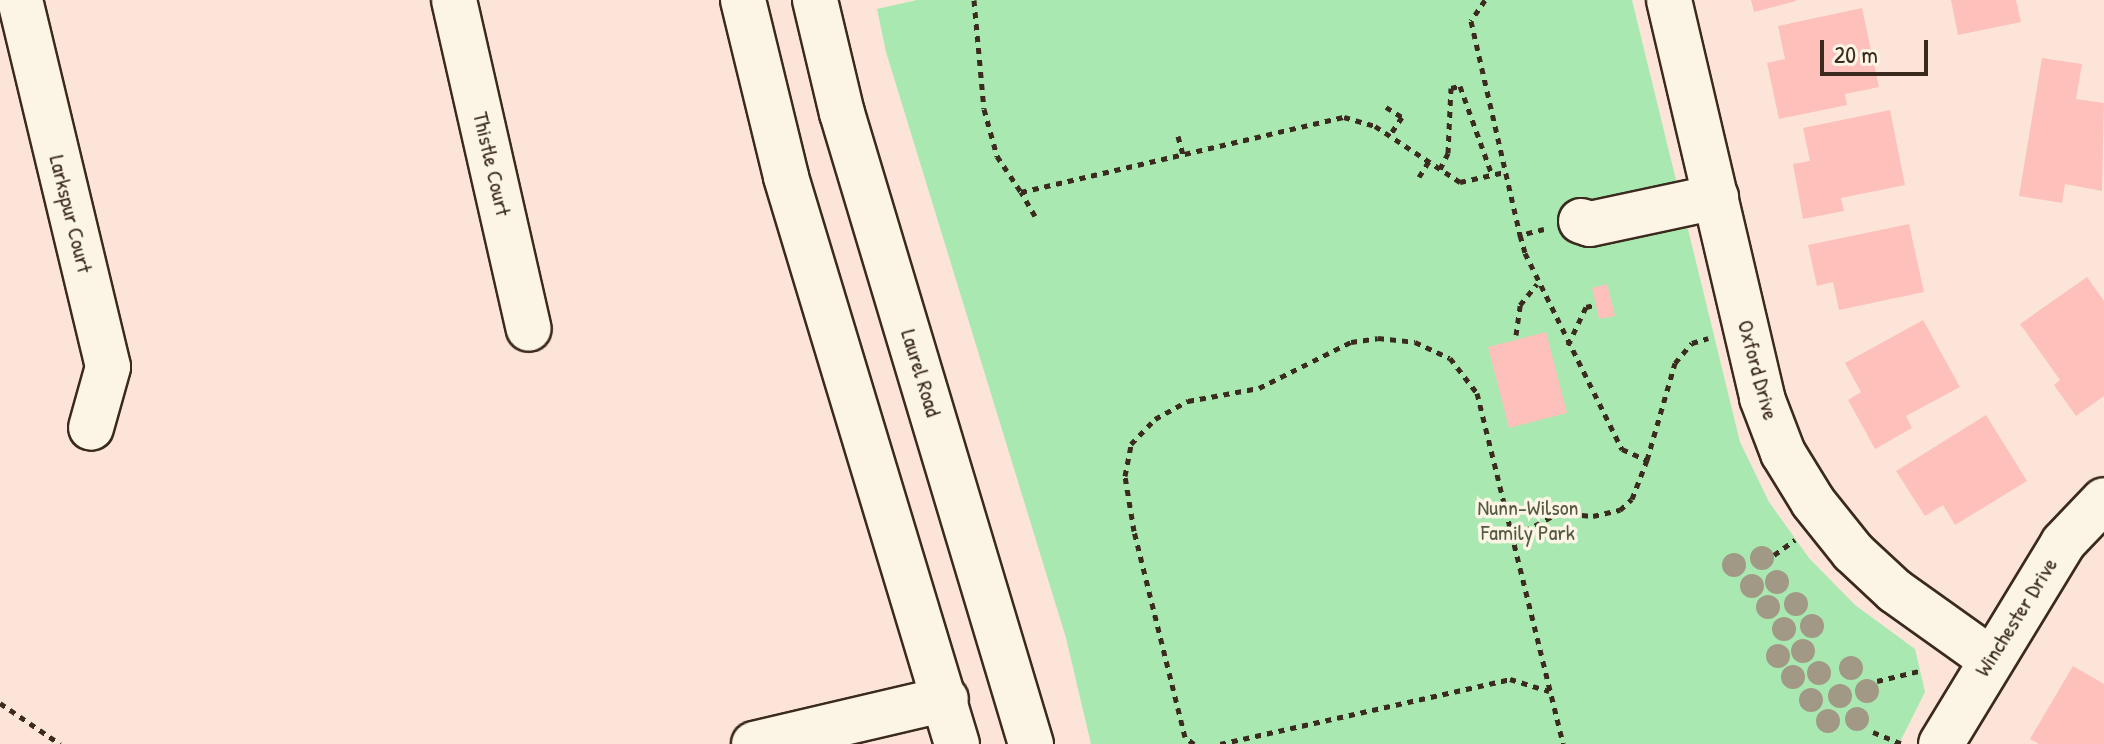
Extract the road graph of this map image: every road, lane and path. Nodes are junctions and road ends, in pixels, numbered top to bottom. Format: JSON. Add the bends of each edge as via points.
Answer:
{"nodes":[{"id":1,"x":20,"y":0,"type":"edge"},
{"id":2,"x":454,"y":0,"type":"edge"},
{"id":3,"x":743,"y":0,"type":"edge"},
{"id":4,"x":815,"y":0,"type":"edge"},
{"id":5,"x":974,"y":0,"type":"edge"},
{"id":6,"x":1485,"y":0,"type":"edge"},
{"id":7,"x":1669,"y":0,"type":"edge"},
{"id":8,"x":1386,"y":107,"type":"dead end"},
{"id":9,"x":1390,"y":135,"type":"junction"},
{"id":10,"x":1178,"y":136,"type":"dead end"},
{"id":11,"x":1183,"y":155,"type":"junction"},
{"id":12,"x":1429,"y":161,"type":"junction"},
{"id":13,"x":1440,"y":169,"type":"junction"},
{"id":14,"x":1505,"y":172,"type":"junction"},
{"id":15,"x":1492,"y":175,"type":"junction"},
{"id":16,"x":1419,"y":177,"type":"dead end"},
{"id":17,"x":1021,"y":192,"type":"junction"},
{"id":18,"x":1716,"y":197,"type":"junction"},
{"id":19,"x":1035,"y":216,"type":"dead end"},
{"id":20,"x":1581,"y":221,"type":"dead end"},
{"id":21,"x":1531,"y":232,"type":"dead end"},
{"id":22,"x":1520,"y":235,"type":"junction"},
{"id":23,"x":1537,"y":284,"type":"junction"},
{"id":24,"x":1594,"y":305,"type":"dead end"},
{"id":25,"x":529,"y":329,"type":"dead end"},
{"id":26,"x":1516,"y":335,"type":"dead end"},
{"id":27,"x":1714,"y":336,"type":"dead end"},
{"id":28,"x":1568,"y":346,"type":"junction"},
{"id":29,"x":91,"y":428,"type":"dead end"},
{"id":30,"x":1647,"y":460,"type":"junction"},
{"id":31,"x":2104,"y":500,"type":"edge"},
{"id":32,"x":1514,"y":537,"type":"junction"},
{"id":33,"x":1799,"y":537,"type":"dead end"},
{"id":34,"x":1774,"y":555,"type":"dead end"},
{"id":35,"x":1989,"y":658,"type":"junction"},
{"id":36,"x":1923,"y":670,"type":"dead end"},
{"id":37,"x":1877,"y":681,"type":"dead end"},
{"id":38,"x":1550,"y":691,"type":"junction"},
{"id":39,"x":946,"y":699,"type":"junction"},
{"id":40,"x":0,"y":703,"type":"edge"},
{"id":41,"x":1873,"y":732,"type":"dead end"},
{"id":42,"x":60,"y":744,"type":"edge"},
{"id":43,"x":754,"y":744,"type":"edge"},
{"id":44,"x":957,"y":744,"type":"edge"},
{"id":45,"x":1031,"y":744,"type":"edge"},
{"id":46,"x":1194,"y":744,"type":"edge"},
{"id":47,"x":1220,"y":744,"type":"edge"},
{"id":48,"x":1563,"y":744,"type":"edge"},
{"id":49,"x":1904,"y":744,"type":"edge"},
{"id":50,"x":1941,"y":744,"type":"edge"}],
"edges":[{"from":1,"to":29,"type":"street","name":"Larkspur Court","via":[[108,367]]},
{"from":2,"to":25,"type":"street","name":"Thistle Court"},
{"from":3,"to":39,"type":"street","via":[[786,177]]},
{"from":4,"to":45,"type":"street","name":"Laurel Road","via":[[842,113]]},
{"from":5,"to":17,"type":"path","via":[[984,109],[997,156]]},
{"from":6,"to":14,"type":"path","via":[[1471,21]]},
{"from":7,"to":18,"type":"street","name":"Oxford Drive"},
{"from":8,"to":9,"type":"path","via":[[1402,117]]},
{"from":9,"to":11,"type":"path","via":[[1344,117]]},
{"from":9,"to":12,"type":"path"},
{"from":10,"to":11,"type":"path"},
{"from":11,"to":17,"type":"path"},
{"from":12,"to":13,"type":"path"},
{"from":12,"to":16,"type":"path"},
{"from":13,"to":15,"type":"path","via":[[1460,182]]},
{"from":13,"to":15,"type":"path","via":[[1448,153],[1451,88],[1460,86]]},
{"from":14,"to":15,"type":"path"},
{"from":14,"to":22,"type":"path"},
{"from":17,"to":19,"type":"path"},
{"from":18,"to":20,"type":"street","via":[[1590,224]]},
{"from":18,"to":35,"type":"street","name":"Oxford Drive","via":[[1762,398],[1783,453],[1853,552],[1895,591]]},
{"from":21,"to":22,"type":"path"},
{"from":22,"to":23,"type":"path"},
{"from":23,"to":26,"type":"path","via":[[1520,305]]},
{"from":23,"to":28,"type":"path"},
{"from":24,"to":28,"type":"path","via":[[1586,307]]},
{"from":27,"to":30,"type":"path","via":[[1692,343],[1675,363]]},
{"from":28,"to":30,"type":"path","via":[[1615,442]]},
{"from":30,"to":32,"type":"path","via":[[1632,499],[1620,510],[1593,516],[1558,513]]},
{"from":31,"to":35,"type":"street","name":"Winchester Drive","via":[[2063,543]]},
{"from":32,"to":38,"type":"path"},
{"from":32,"to":46,"type":"path","via":[[1477,393],[1450,358],[1415,342],[1351,342],[1259,388],[1188,401],[1155,419],[1131,444],[1125,476],[1185,737]]},
{"from":33,"to":34,"type":"path"},
{"from":35,"to":50,"type":"street","name":"Winchester Drive"},
{"from":36,"to":37,"type":"path"},
{"from":38,"to":47,"type":"path","via":[[1510,679]]},
{"from":38,"to":48,"type":"path"},
{"from":39,"to":43,"type":"street"},
{"from":39,"to":44,"type":"street"},
{"from":40,"to":42,"type":"path"},
{"from":41,"to":49,"type":"path"}]}
